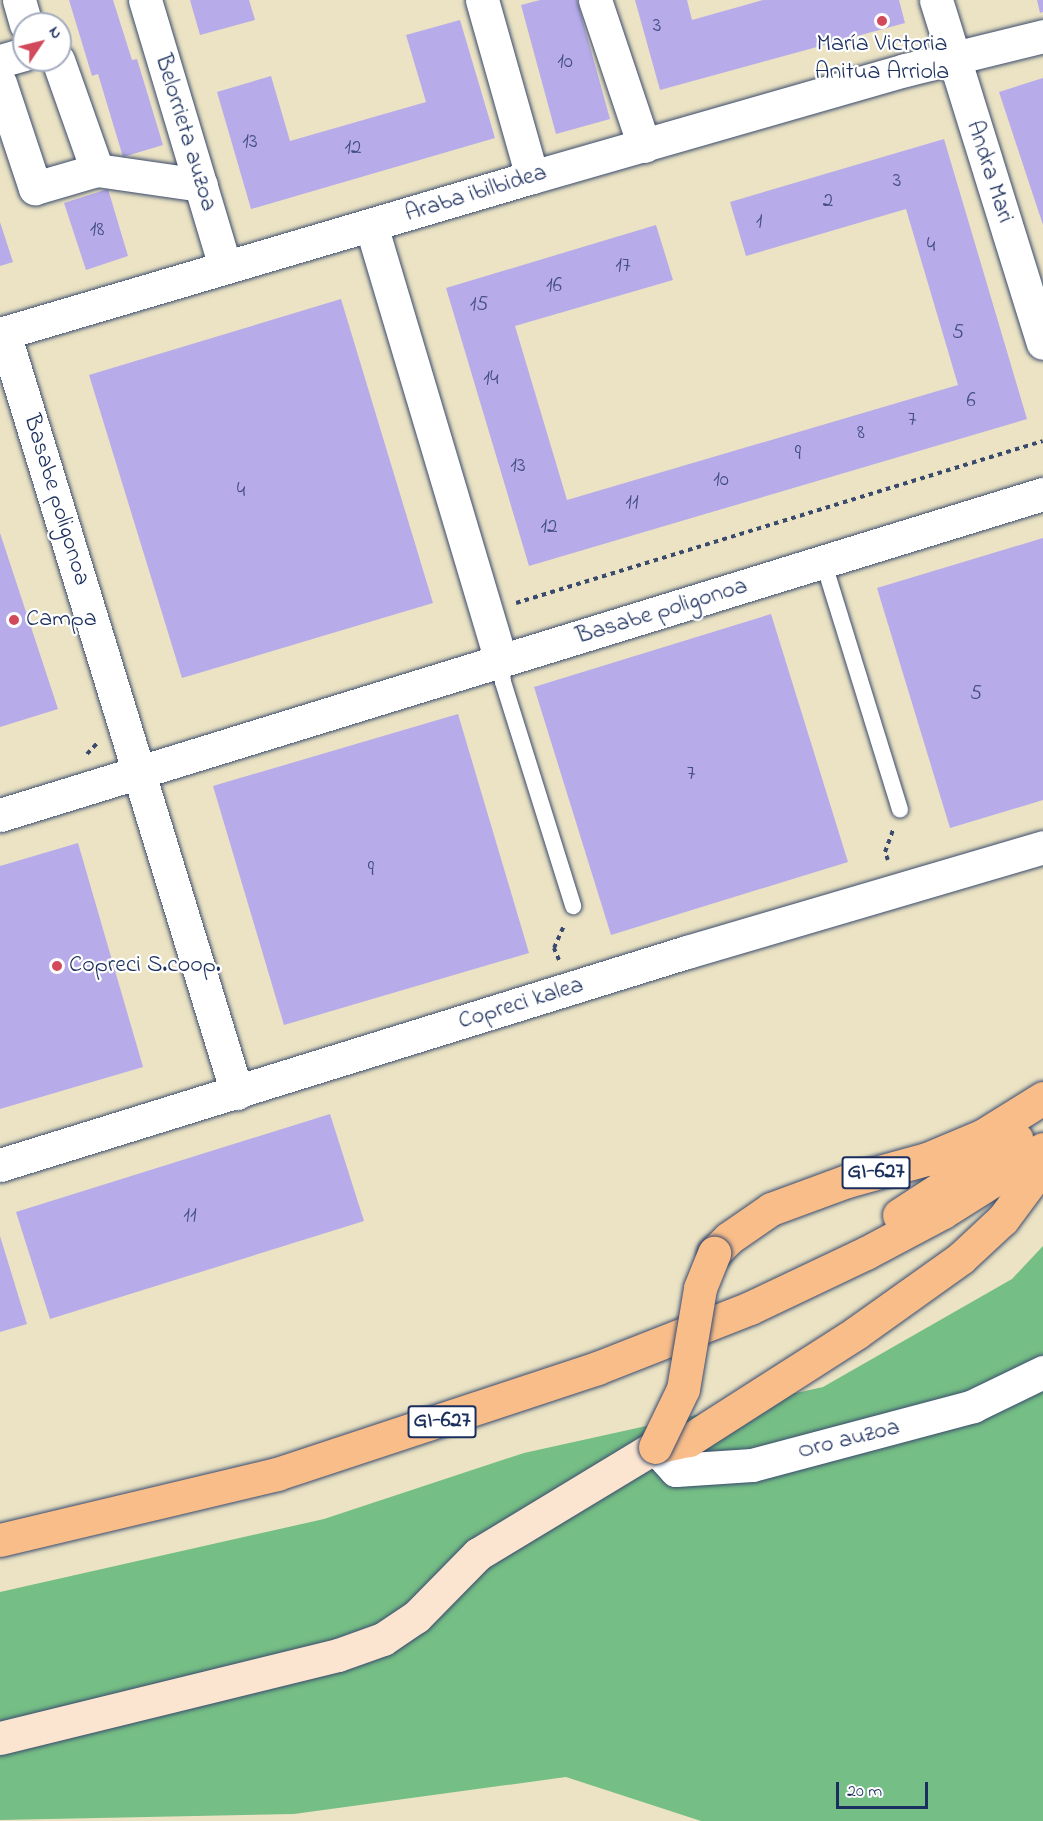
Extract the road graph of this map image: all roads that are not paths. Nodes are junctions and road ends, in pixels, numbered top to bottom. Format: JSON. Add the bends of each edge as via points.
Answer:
{"nodes":[{"id":1,"x":145,"y":0,"type":"edge"},
{"id":2,"x":482,"y":0,"type":"edge"},
{"id":3,"x":595,"y":0,"type":"edge"},
{"id":4,"x":936,"y":0,"type":"edge"},
{"id":5,"x":1043,"y":36,"type":"edge"},
{"id":6,"x":954,"y":59,"type":"junction"},
{"id":7,"x":62,"y":72,"type":"edge"},
{"id":8,"x":0,"y":83,"type":"edge"},
{"id":9,"x":644,"y":146,"type":"junction"},
{"id":10,"x":97,"y":170,"type":"junction"},
{"id":11,"x":532,"y":177,"type":"junction"},
{"id":12,"x":201,"y":185,"type":"junction"},
{"id":13,"x":371,"y":225,"type":"junction"},
{"id":14,"x":225,"y":267,"type":"junction"},
{"id":15,"x":2,"y":334,"type":"edge"},
{"id":16,"x":1043,"y":343,"type":"edge"},
{"id":17,"x":1043,"y":494,"type":"edge"},
{"id":18,"x":824,"y":564,"type":"junction"},
{"id":19,"x":501,"y":660,"type":"junction"},
{"id":20,"x":139,"y":770,"type":"junction"},
{"id":21,"x":900,"y":809,"type":"road end"},
{"id":22,"x":0,"y":815,"type":"edge"},
{"id":23,"x":1043,"y":847,"type":"edge"},
{"id":24,"x":573,"y":906,"type":"road end"},
{"id":25,"x":237,"y":1093,"type":"junction"},
{"id":26,"x":1043,"y":1098,"type":"edge"},
{"id":27,"x":1043,"y":1122,"type":"edge"},
{"id":28,"x":1043,"y":1149,"type":"edge"},
{"id":29,"x":0,"y":1165,"type":"edge"},
{"id":30,"x":1043,"y":1165,"type":"edge"},
{"id":31,"x":866,"y":1253,"type":"junction"},
{"id":32,"x":1043,"y":1372,"type":"edge"},
{"id":33,"x":655,"y":1447,"type":"junction"},
{"id":34,"x":0,"y":1540,"type":"edge"},
{"id":35,"x":0,"y":1738,"type":"edge"}],
"edges":[{"from":1,"to":12,"type":"street","name":"Belorrieta auzoa"},
{"from":2,"to":11,"type":"street"},
{"from":3,"to":9,"type":"street"},
{"from":4,"to":6,"type":"street","name":"Andra Mari"},
{"from":5,"to":6,"type":"street","name":"Araba ibilbidea"},
{"from":6,"to":9,"type":"street","name":"Araba ibilbidea"},
{"from":6,"to":16,"type":"street","name":"Andra Mari"},
{"from":7,"to":10,"type":"street"},
{"from":8,"to":10,"type":"street","via":[[35,188]]},
{"from":9,"to":11,"type":"street","name":"Araba ibilbidea"},
{"from":10,"to":12,"type":"street"},
{"from":11,"to":13,"type":"street","name":"Araba ibilbidea"},
{"from":12,"to":14,"type":"street","name":"Belorrieta auzoa"},
{"from":13,"to":14,"type":"street","name":"Araba ibilbidea"},
{"from":13,"to":19,"type":"street"},
{"from":14,"to":15,"type":"street","name":"Araba ibilbidea"},
{"from":15,"to":20,"type":"street","name":"Basabe poligonoa"},
{"from":17,"to":18,"type":"street","name":"Basabe poligonoa"},
{"from":18,"to":19,"type":"street","name":"Basabe poligonoa"},
{"from":18,"to":21,"type":"lane"},
{"from":19,"to":20,"type":"street","name":"Basabe poligonoa"},
{"from":19,"to":24,"type":"lane","via":[[503,682]]},
{"from":20,"to":22,"type":"street","name":"Basabe poligonoa"},
{"from":20,"to":25,"type":"street","name":"Basabe poligonoa"},
{"from":23,"to":25,"type":"street","name":"Copreci kalea","via":[[687,952]]},
{"from":25,"to":29,"type":"street","name":"Copreci kalea"},
{"from":26,"to":33,"type":"main road","number":"GI-627","bridge":true,"via":[[982,1136],[927,1159],[847,1181],[771,1209],[729,1238],[714,1253],[700,1288],[682,1389]]},
{"from":27,"to":31,"type":"main road","number":"GI-627","via":[[913,1203],[887,1225]]},
{"from":28,"to":31,"type":"main road","number":"GI-627","via":[[943,1212]]},
{"from":30,"to":33,"type":"main road","via":[[1003,1218],[962,1258],[856,1333],[689,1440]]},
{"from":31,"to":34,"type":"main road","number":"GI-627","via":[[717,1321],[597,1368],[408,1433],[277,1473]]},
{"from":32,"to":33,"type":"street","name":"Oro auzoa","via":[[973,1406],[752,1465],[676,1470]]},
{"from":33,"to":35,"type":"street","via":[[478,1554],[416,1617],[383,1639],[338,1655]]}]}
